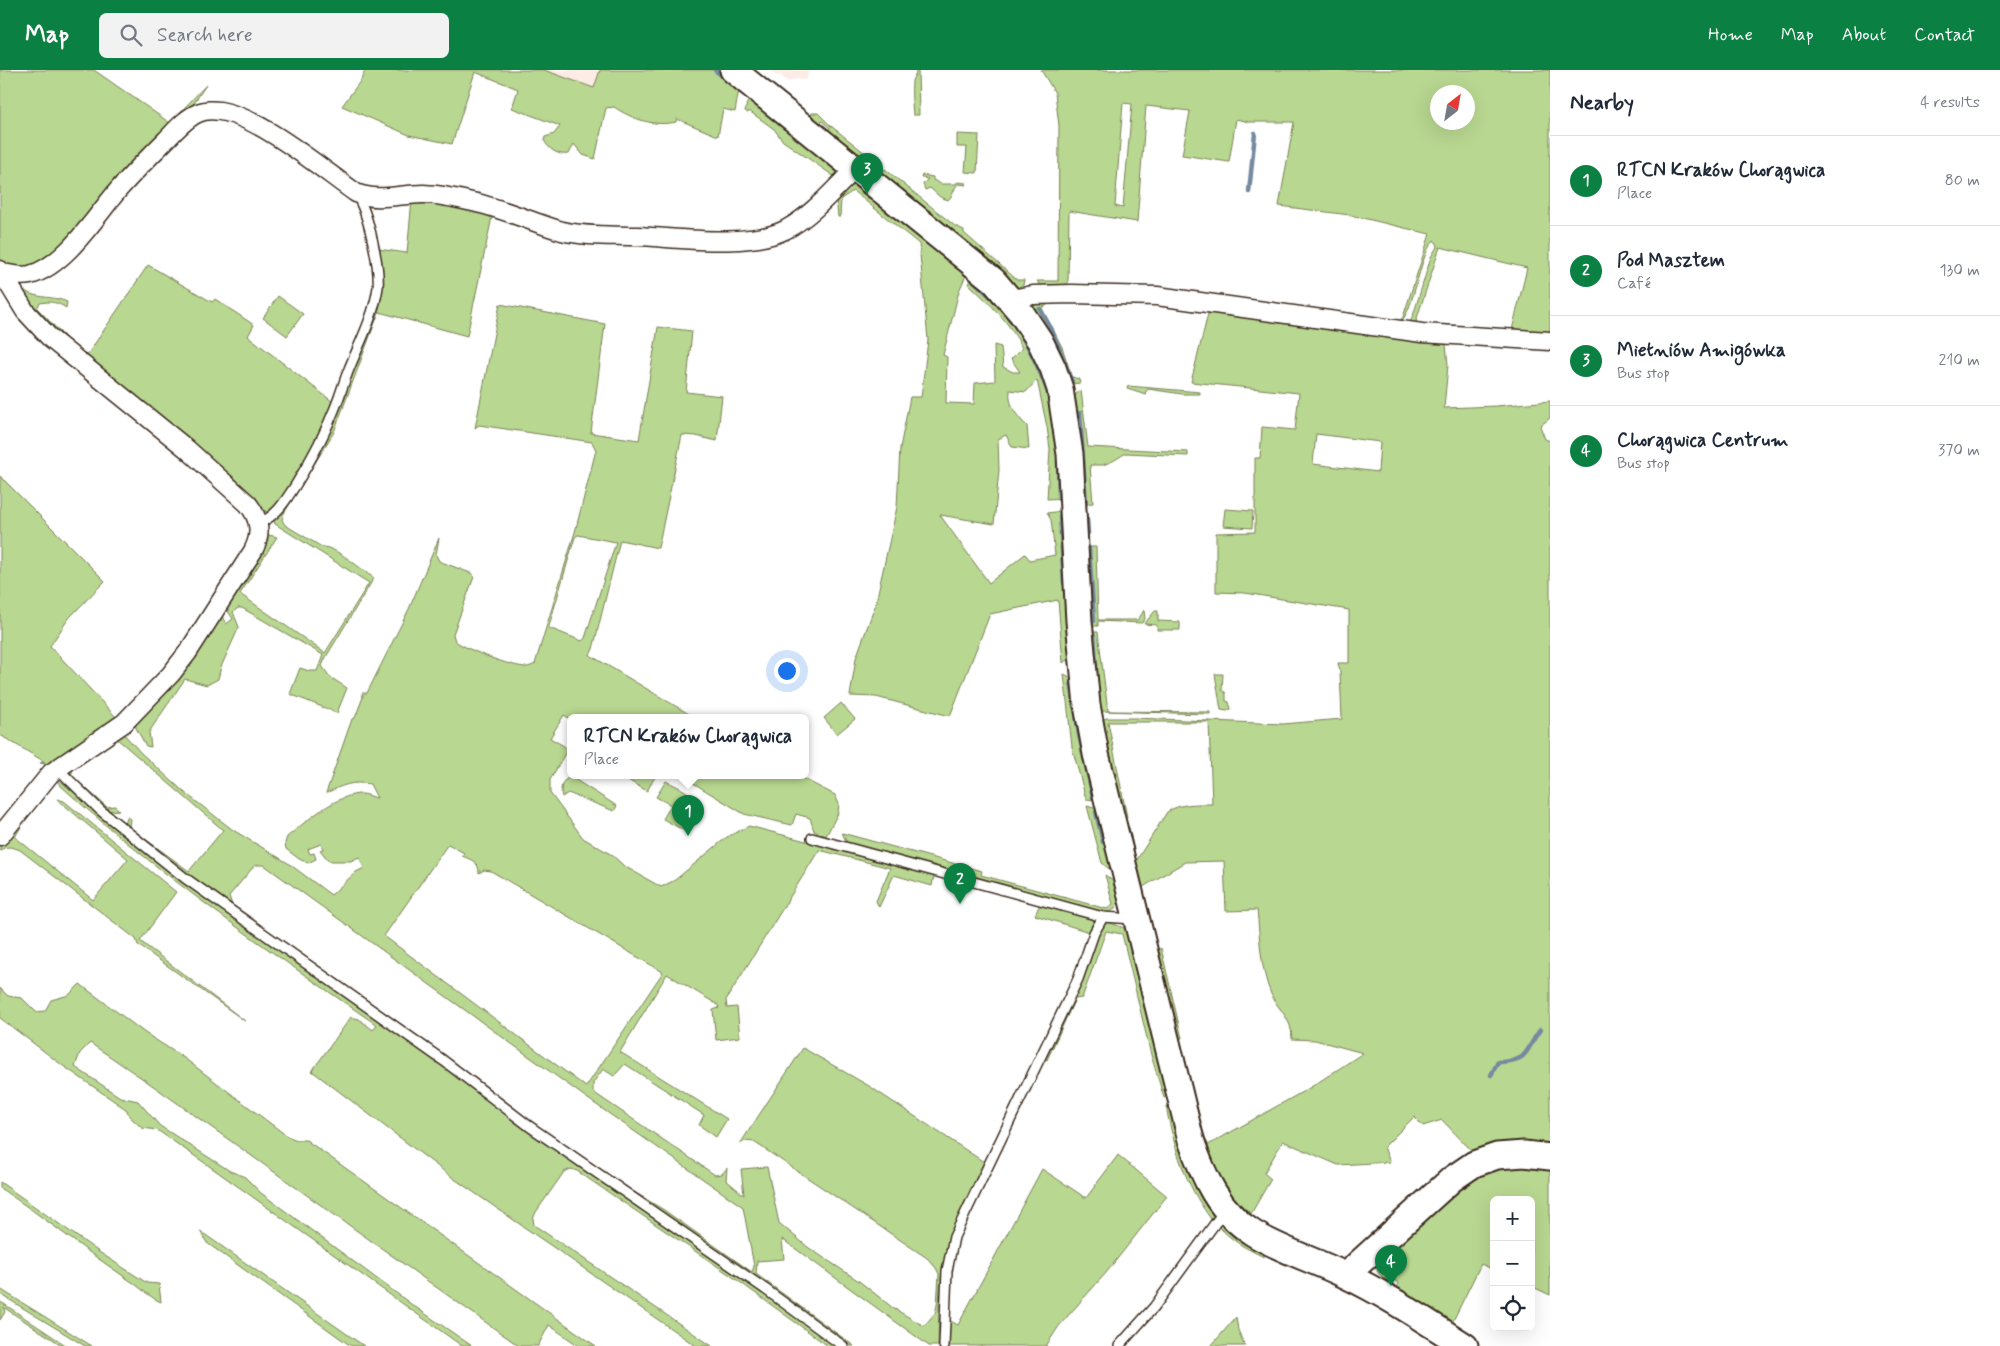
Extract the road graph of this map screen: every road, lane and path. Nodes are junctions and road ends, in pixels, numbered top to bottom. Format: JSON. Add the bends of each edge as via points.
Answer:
{"nodes":[{"id":1,"x":733,"y":70,"type":"edge"},
{"id":2,"x":856,"y":168,"type":"junction"},
{"id":3,"x":356,"y":193,"type":"junction"},
{"id":4,"x":2,"y":271,"type":"edge"},
{"id":5,"x":1011,"y":299,"type":"junction"},
{"id":6,"x":1550,"y":341,"type":"edge"},
{"id":7,"x":259,"y":523,"type":"junction"},
{"id":8,"x":57,"y":768,"type":"junction"},
{"id":9,"x":0,"y":836,"type":"edge"},
{"id":10,"x":812,"y":838,"type":"dead end"},
{"id":11,"x":1103,"y":917,"type":"junction"},
{"id":12,"x":1137,"y":919,"type":"junction"},
{"id":13,"x":1550,"y":1157,"type":"edge"},
{"id":14,"x":1225,"y":1209,"type":"junction"},
{"id":15,"x":1348,"y":1276,"type":"junction"},
{"id":16,"x":843,"y":1346,"type":"edge"},
{"id":17,"x":944,"y":1346,"type":"edge"},
{"id":18,"x":1119,"y":1346,"type":"edge"},
{"id":19,"x":1465,"y":1346,"type":"edge"}],
"edges":[{"from":1,"to":2,"type":"street"},
{"from":2,"to":3,"type":"street","via":[[796,224],[775,234],[749,239],[577,234],[471,201],[425,194],[376,198]]},
{"from":2,"to":5,"type":"street","via":[[978,267]]},
{"from":3,"to":4,"type":"street","via":[[295,149],[247,120],[219,110],[198,112],[182,124],[120,188],[53,263],[29,275],[17,276]]},
{"from":3,"to":7,"type":"lane","via":[[363,205],[377,260],[378,285],[372,312],[333,415],[314,453],[282,506]]},
{"from":4,"to":7,"type":"street","via":[[25,311],[51,339],[237,493]]},
{"from":5,"to":6,"type":"street","via":[[1072,294],[1164,297],[1422,333]]},
{"from":5,"to":12,"type":"street","via":[[1046,352],[1063,405],[1070,454],[1085,691],[1096,754]]},
{"from":7,"to":8,"type":"street","via":[[253,551],[171,674],[124,723]]},
{"from":8,"to":9,"type":"street","via":[[45,778]]},
{"from":8,"to":16,"type":"lane","via":[[100,810],[185,878],[444,1061],[529,1126]]},
{"from":10,"to":11,"type":"lane"},
{"from":11,"to":12,"type":"lane"},
{"from":11,"to":17,"type":"lane","via":[[1094,932],[1078,979],[954,1238],[947,1271]]},
{"from":12,"to":14,"type":"street","via":[[1191,1140],[1211,1189]]},
{"from":13,"to":15,"type":"street","via":[[1524,1154],[1497,1156],[1474,1164],[1452,1179]]},
{"from":14,"to":15,"type":"street","via":[[1253,1234]]},
{"from":14,"to":18,"type":"lane","via":[[1154,1306]]},
{"from":15,"to":19,"type":"street"}]}
